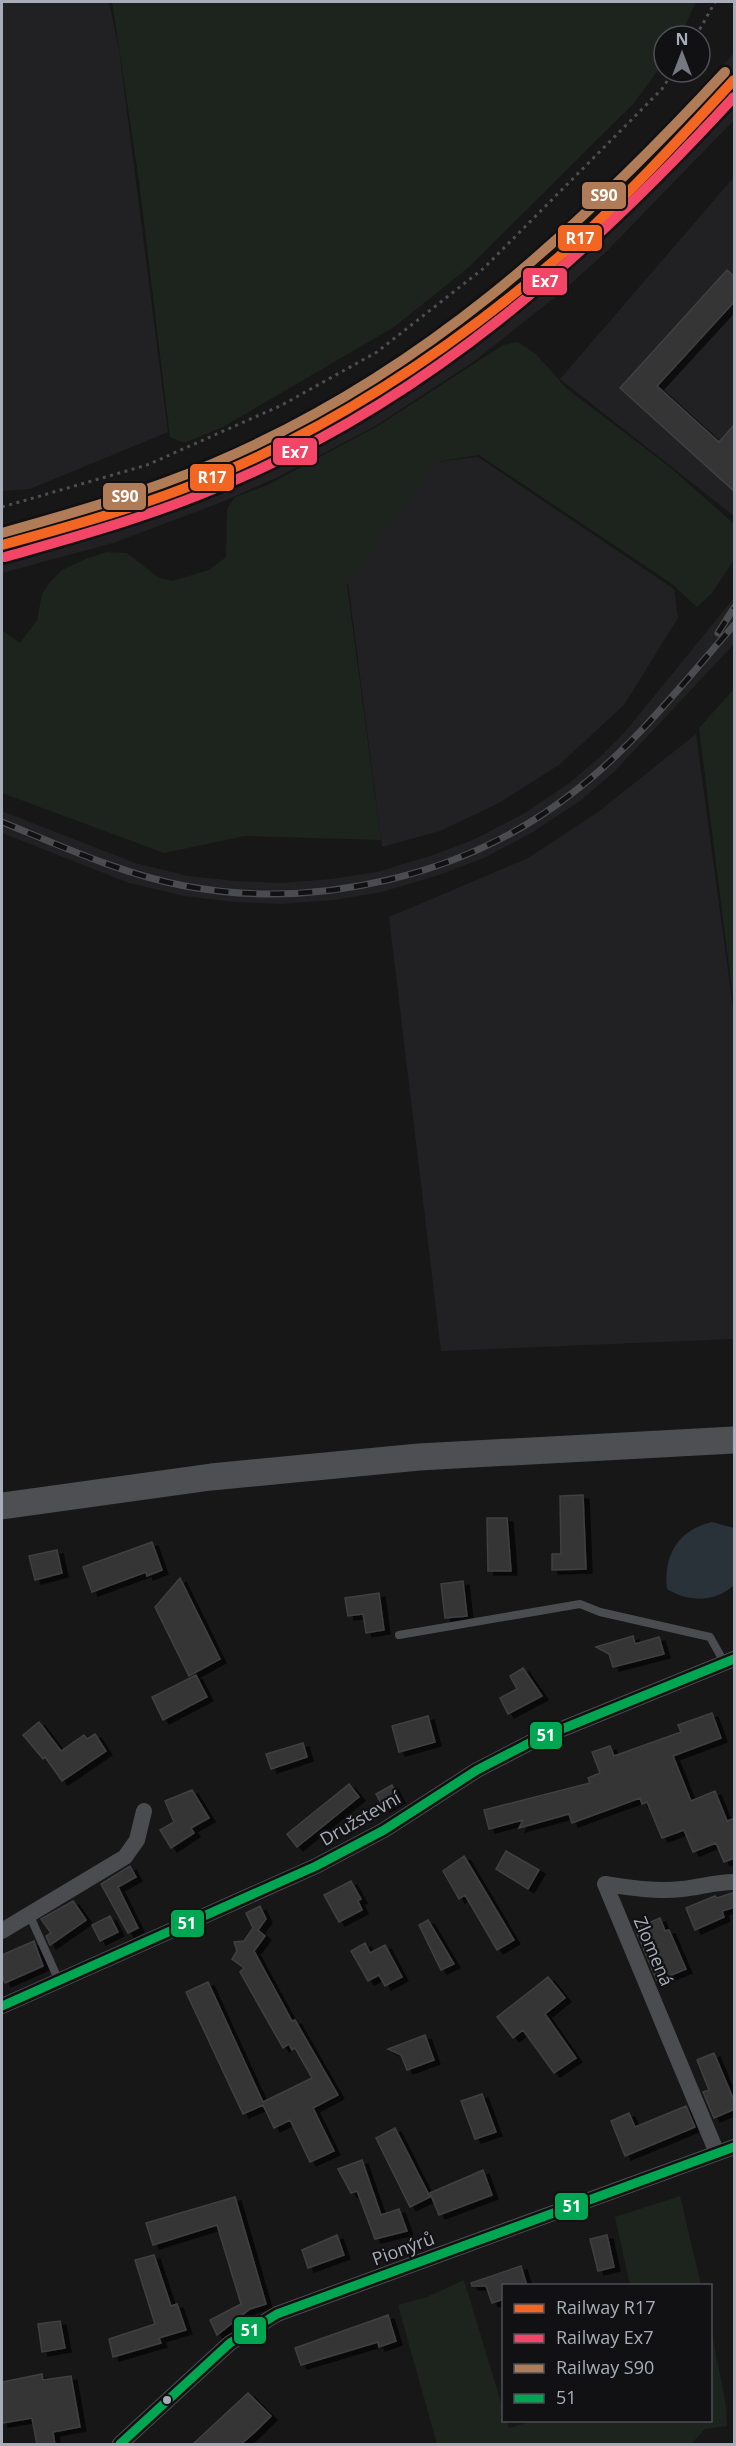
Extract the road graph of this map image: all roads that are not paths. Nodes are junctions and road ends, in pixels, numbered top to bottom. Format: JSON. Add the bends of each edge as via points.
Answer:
{"nodes":[{"id":1,"x":735,"y":1440,"type":"edge"},
{"id":2,"x":2,"y":1506,"type":"edge"},
{"id":3,"x":399,"y":1635,"type":"dead end"},
{"id":4,"x":729,"y":1661,"type":"edge"},
{"id":5,"x":144,"y":1811,"type":"dead end"},
{"id":6,"x":735,"y":1882,"type":"edge"},
{"id":7,"x":30,"y":1914,"type":"junction"},
{"id":8,"x":2,"y":1930,"type":"edge"},
{"id":9,"x":59,"y":1981,"type":"junction"},
{"id":10,"x":2,"y":2006,"type":"edge"},
{"id":11,"x":735,"y":2147,"type":"edge"},
{"id":12,"x":717,"y":2153,"type":"junction"},
{"id":13,"x":120,"y":2445,"type":"edge"}],
"edges":[{"from":1,"to":2,"type":"main road","via":[[395,1459],[211,1477]]},
{"from":3,"to":4,"type":"lane","via":[[580,1604],[710,1637]]},
{"from":4,"to":9,"type":"street","name":"Družstevní","via":[[535,1740],[316,1866]]},
{"from":5,"to":7,"type":"street","via":[[137,1840],[125,1857]]},
{"from":6,"to":12,"type":"street","name":"Zlomená","via":[[649,1891],[605,1884]]},
{"from":7,"to":8,"type":"street"},
{"from":7,"to":9,"type":"lane"},
{"from":9,"to":10,"type":"street","name":"Družstevní"},
{"from":11,"to":12,"type":"street","name":"Pionýrů"},
{"from":12,"to":13,"type":"street","name":"Pionýrů","via":[[277,2314],[230,2343]]}]}
